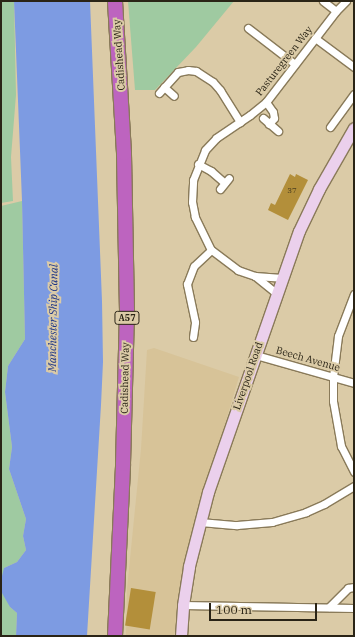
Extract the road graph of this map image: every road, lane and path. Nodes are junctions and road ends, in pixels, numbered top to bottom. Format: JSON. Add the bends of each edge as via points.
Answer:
{"nodes":[{"id":1,"x":115,"y":1,"type":"edge"},
{"id":2,"x":323,"y":1,"type":"edge"},
{"id":3,"x":346,"y":1,"type":"edge"},
{"id":4,"x":336,"y":10,"type":"junction"},
{"id":5,"x":248,"y":28,"type":"dead end"},
{"id":6,"x":260,"y":37,"type":"junction"},
{"id":7,"x":315,"y":38,"type":"junction"},
{"id":8,"x":256,"y":44,"type":"dead end"},
{"id":9,"x":295,"y":64,"type":"junction"},
{"id":10,"x":354,"y":67,"type":"edge"},
{"id":11,"x":354,"y":94,"type":"edge"},
{"id":12,"x":174,"y":96,"type":"dead end"},
{"id":13,"x":266,"y":102,"type":"junction"},
{"id":14,"x":263,"y":118,"type":"dead end"},
{"id":15,"x":240,"y":122,"type":"junction"},
{"id":16,"x":269,"y":124,"type":"junction"},
{"id":17,"x":330,"y":127,"type":"dead end"},
{"id":18,"x":354,"y":128,"type":"edge"},
{"id":19,"x":278,"y":131,"type":"dead end"},
{"id":20,"x":198,"y":164,"type":"junction"},
{"id":21,"x":220,"y":190,"type":"dead end"},
{"id":22,"x":211,"y":250,"type":"junction"},
{"id":23,"x":254,"y":276,"type":"junction"},
{"id":24,"x":282,"y":278,"type":"junction"},
{"id":25,"x":276,"y":293,"type":"junction"},
{"id":26,"x":354,"y":294,"type":"edge"},
{"id":27,"x":193,"y":337,"type":"dead end"},
{"id":28,"x":256,"y":355,"type":"junction"},
{"id":29,"x":333,"y":377,"type":"junction"},
{"id":30,"x":354,"y":383,"type":"edge"},
{"id":31,"x":354,"y":472,"type":"edge"},
{"id":32,"x":354,"y":486,"type":"edge"},
{"id":33,"x":200,"y":522,"type":"junction"},
{"id":34,"x":354,"y":587,"type":"edge"},
{"id":35,"x":183,"y":605,"type":"junction"},
{"id":36,"x":329,"y":607,"type":"junction"},
{"id":37,"x":354,"y":608,"type":"edge"},
{"id":38,"x":115,"y":636,"type":"edge"},
{"id":39,"x":181,"y":636,"type":"edge"}],
"edges":[{"from":1,"to":38,"type":"highway","name":"Cadishead Way","number":"A57","via":[[124,153],[127,311]]},
{"from":2,"to":4,"type":"street"},
{"from":3,"to":4,"type":"street","name":"Pasturegreen Way"},
{"from":4,"to":7,"type":"street","name":"Pasturegreen Way"},
{"from":5,"to":6,"type":"street"},
{"from":6,"to":8,"type":"street"},
{"from":6,"to":9,"type":"street"},
{"from":7,"to":9,"type":"street","name":"Pasturegreen Way"},
{"from":7,"to":10,"type":"street"},
{"from":9,"to":13,"type":"street","name":"Pasturegreen Way"},
{"from":11,"to":17,"type":"street"},
{"from":12,"to":15,"type":"street","via":[[162,90],[178,72],[187,67],[213,82]]},
{"from":13,"to":15,"type":"street","name":"Pasturegreen Way"},
{"from":13,"to":16,"type":"street","via":[[274,118]]},
{"from":14,"to":16,"type":"street"},
{"from":15,"to":20,"type":"street","name":"Pasturegreen Way","via":[[216,138],[205,150]]},
{"from":16,"to":19,"type":"street"},
{"from":18,"to":24,"type":"main road","name":"Liverpool Road","via":[[299,231]]},
{"from":20,"to":21,"type":"street","via":[[227,180]]},
{"from":20,"to":22,"type":"street","name":"Pasturegreen Way","via":[[193,180],[192,202],[195,217]]},
{"from":22,"to":23,"type":"street","name":"Pasturegreen Way","via":[[238,270]]},
{"from":22,"to":27,"type":"street","via":[[194,266],[187,284],[199,329]]},
{"from":23,"to":24,"type":"street","name":"Pasturegreen Way"},
{"from":23,"to":25,"type":"street","name":"Pasturegreen Way"},
{"from":24,"to":25,"type":"main road","name":"Liverpool Road"},
{"from":25,"to":28,"type":"main road","name":"Liverpool Road"},
{"from":26,"to":29,"type":"street","via":[[338,336]]},
{"from":28,"to":29,"type":"street","name":"Beech Avenue"},
{"from":28,"to":33,"type":"main road","name":"Liverpool Road"},
{"from":29,"to":30,"type":"street","name":"Beech Avenue"},
{"from":29,"to":31,"type":"street","via":[[333,401],[341,446]]},
{"from":32,"to":33,"type":"street","via":[[324,504],[272,522],[237,525]]},
{"from":33,"to":35,"type":"main road","name":"Liverpool Road"},
{"from":34,"to":36,"type":"street","via":[[348,588]]},
{"from":35,"to":36,"type":"street"},
{"from":35,"to":39,"type":"main road","name":"Liverpool Road"},
{"from":36,"to":37,"type":"street"}]}
